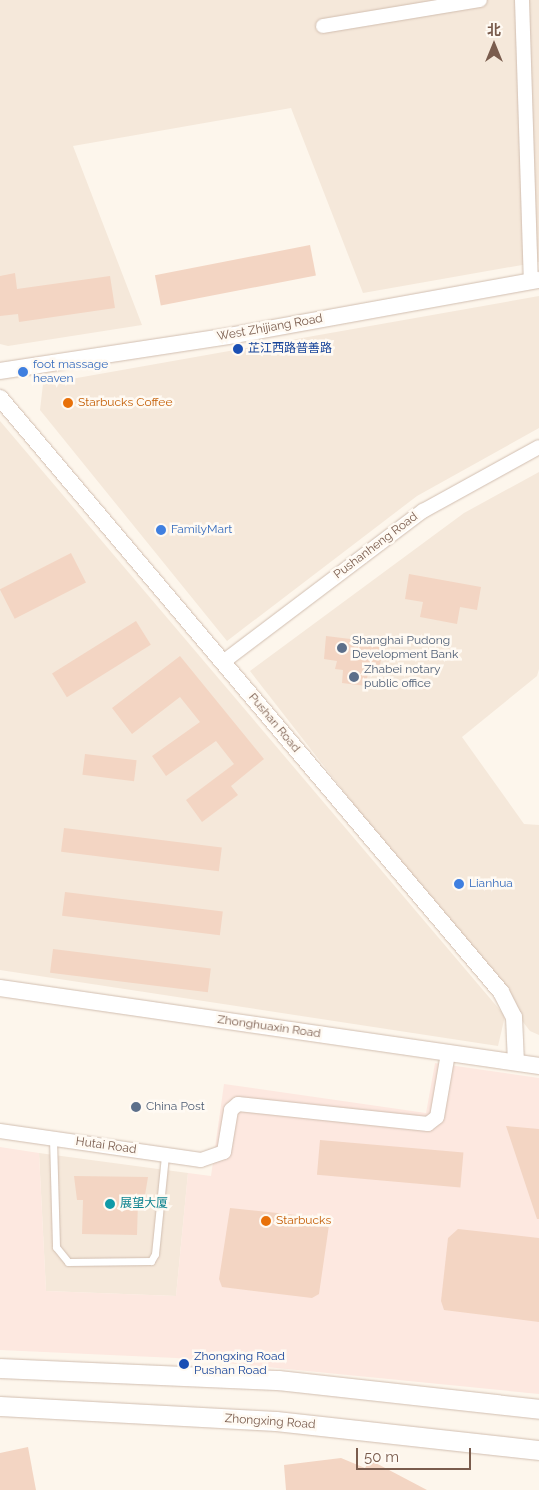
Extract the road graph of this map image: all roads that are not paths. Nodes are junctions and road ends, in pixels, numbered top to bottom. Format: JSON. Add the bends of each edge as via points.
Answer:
{"nodes":[{"id":1,"x":480,"y":0,"type":"edge"},
{"id":2,"x":522,"y":0,"type":"edge"},
{"id":3,"x":323,"y":26,"type":"dead end"},
{"id":4,"x":535,"y":280,"type":"edge"},
{"id":5,"x":0,"y":370,"type":"edge"},
{"id":6,"x":0,"y":398,"type":"edge"},
{"id":7,"x":539,"y":447,"type":"edge"},
{"id":8,"x":223,"y":662,"type":"junction"},
{"id":9,"x":0,"y":988,"type":"edge"},
{"id":10,"x":448,"y":1053,"type":"junction"},
{"id":11,"x":516,"y":1062,"type":"junction"},
{"id":12,"x":539,"y":1066,"type":"edge"},
{"id":13,"x":0,"y":1131,"type":"edge"},
{"id":14,"x":53,"y":1138,"type":"junction"},
{"id":15,"x":166,"y":1155,"type":"junction"},
{"id":16,"x":0,"y":1368,"type":"edge"},
{"id":17,"x":0,"y":1406,"type":"edge"},
{"id":18,"x":539,"y":1409,"type":"edge"},
{"id":19,"x":539,"y":1450,"type":"edge"}],
"edges":[{"from":1,"to":3,"type":"street"},
{"from":2,"to":4,"type":"street"},
{"from":4,"to":5,"type":"street","name":"West Zhijiang Road","via":[[235,335]]},
{"from":6,"to":8,"type":"street","name":"Pushan Road"},
{"from":7,"to":8,"type":"street","name":"Pushanheng Road","via":[[423,511]]},
{"from":8,"to":11,"type":"street","name":"Pushan Road","via":[[501,992],[514,1017]]},
{"from":9,"to":10,"type":"street","name":"Zhonghuaxin Road"},
{"from":10,"to":11,"type":"street","name":"Zhonghuaxin Road"},
{"from":10,"to":15,"type":"street","name":"Hutai Road","via":[[437,1117],[428,1124],[238,1104],[230,1110],[224,1152],[213,1159]]},
{"from":11,"to":12,"type":"street","name":"Zhonghuaxin Road"},
{"from":13,"to":14,"type":"street","name":"Hutai Road"},
{"from":14,"to":15,"type":"street","name":"Hutai Road"},
{"from":14,"to":15,"type":"lane","via":[[56,1247],[68,1262],[151,1261],[155,1254]]},
{"from":16,"to":18,"type":"main road","via":[[278,1380]]},
{"from":17,"to":19,"type":"main road","name":"Zhongxing Road","via":[[276,1420]]}]}
